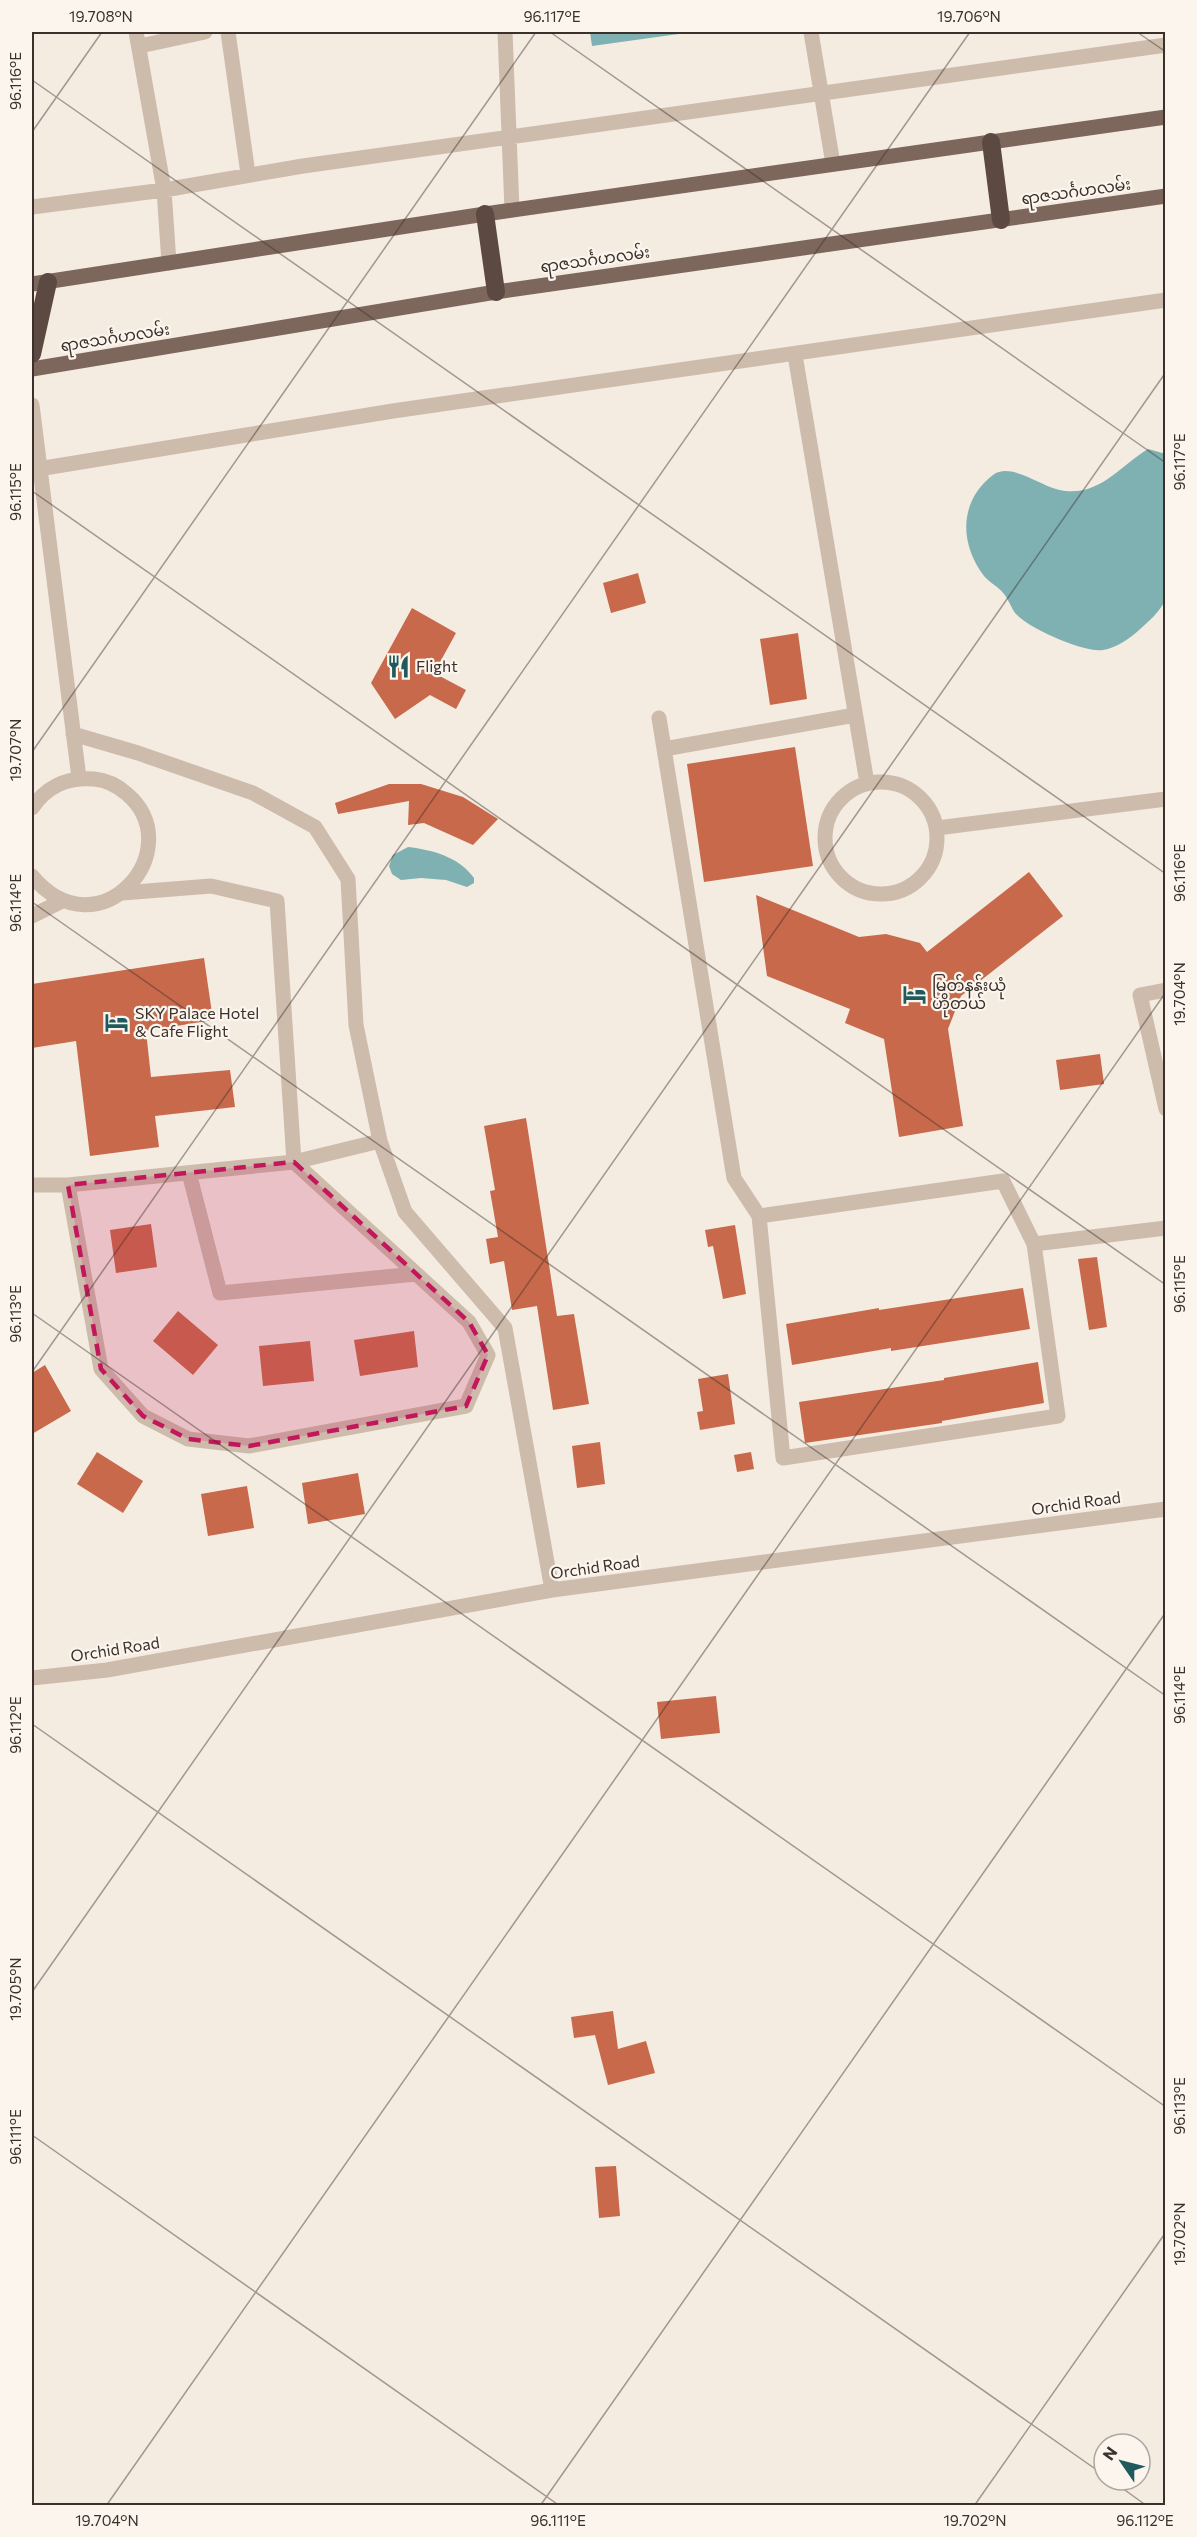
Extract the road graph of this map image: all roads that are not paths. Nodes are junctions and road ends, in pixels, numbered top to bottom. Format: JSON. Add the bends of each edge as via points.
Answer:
{"nodes":[{"id":1,"x":205,"y":32,"type":"edge"},
{"id":2,"x":228,"y":32,"type":"edge"},
{"id":3,"x":506,"y":32,"type":"edge"},
{"id":4,"x":811,"y":32,"type":"edge"},
{"id":5,"x":138,"y":39,"type":"edge"},
{"id":6,"x":1166,"y":45,"type":"edge"},
{"id":7,"x":820,"y":94,"type":"junction"},
{"id":8,"x":1166,"y":117,"type":"edge"},
{"id":9,"x":508,"y":138,"type":"junction"},
{"id":10,"x":991,"y":142,"type":"junction"},
{"id":11,"x":833,"y":164,"type":"junction"},
{"id":12,"x":248,"y":174,"type":"junction"},
{"id":13,"x":164,"y":190,"type":"junction"},
{"id":14,"x":1166,"y":196,"type":"edge"},
{"id":15,"x":32,"y":207,"type":"edge"},
{"id":16,"x":513,"y":210,"type":"junction"},
{"id":17,"x":485,"y":214,"type":"junction"},
{"id":18,"x":1002,"y":220,"type":"junction"},
{"id":19,"x":169,"y":263,"type":"junction"},
{"id":20,"x":40,"y":283,"type":"edge"},
{"id":21,"x":496,"y":292,"type":"junction"},
{"id":22,"x":1166,"y":300,"type":"edge"},
{"id":23,"x":32,"y":354,"type":"edge"},
{"id":24,"x":795,"y":355,"type":"junction"},
{"id":25,"x":32,"y":369,"type":"edge"},
{"id":26,"x":32,"y":405,"type":"edge"},
{"id":27,"x":35,"y":469,"type":"edge"},
{"id":28,"x":855,"y":715,"type":"junction"},
{"id":29,"x":659,"y":718,"type":"dead end"},
{"id":30,"x":73,"y":734,"type":"junction"},
{"id":31,"x":664,"y":749,"type":"junction"},
{"id":32,"x":79,"y":778,"type":"junction"},
{"id":33,"x":867,"y":783,"type":"junction"},
{"id":34,"x":1166,"y":799,"type":"edge"},
{"id":35,"x":32,"y":808,"type":"edge"},
{"id":36,"x":937,"y":828,"type":"junction"},
{"id":37,"x":32,"y":876,"type":"edge"},
{"id":38,"x":122,"y":893,"type":"junction"},
{"id":39,"x":62,"y":901,"type":"junction"},
{"id":40,"x":32,"y":916,"type":"edge"},
{"id":41,"x":1166,"y":990,"type":"edge"},
{"id":42,"x":1166,"y":1109,"type":"edge"},
{"id":43,"x":380,"y":1141,"type":"junction"},
{"id":44,"x":294,"y":1162,"type":"junction"},
{"id":45,"x":189,"y":1173,"type":"junction"},
{"id":46,"x":32,"y":1185,"type":"edge"},
{"id":47,"x":68,"y":1185,"type":"junction"},
{"id":48,"x":759,"y":1216,"type":"junction"},
{"id":49,"x":1166,"y":1228,"type":"edge"},
{"id":50,"x":1034,"y":1244,"type":"junction"},
{"id":51,"x":416,"y":1274,"type":"junction"},
{"id":52,"x":1166,"y":1509,"type":"edge"},
{"id":53,"x":552,"y":1590,"type":"junction"},
{"id":54,"x":32,"y":1678,"type":"edge"}],
"edges":[{"from":1,"to":5,"type":"street"},
{"from":2,"to":12,"type":"street"},
{"from":3,"to":9,"type":"street"},
{"from":4,"to":7,"type":"street"},
{"from":5,"to":13,"type":"street"},
{"from":6,"to":7,"type":"street"},
{"from":7,"to":9,"type":"street"},
{"from":7,"to":11,"type":"street"},
{"from":8,"to":10,"type":"main road"},
{"from":9,"to":12,"type":"street"},
{"from":9,"to":16,"type":"street"},
{"from":10,"to":11,"type":"main road"},
{"from":10,"to":18,"type":"highway"},
{"from":11,"to":16,"type":"main road"},
{"from":12,"to":13,"type":"street"},
{"from":13,"to":15,"type":"street"},
{"from":13,"to":19,"type":"street"},
{"from":14,"to":18,"type":"main road","name":"ရာဇသင်္ဂဟလမ်း"},
{"from":16,"to":17,"type":"main road"},
{"from":17,"to":19,"type":"main road"},
{"from":17,"to":21,"type":"highway"},
{"from":18,"to":21,"type":"main road","name":"ရာဇသင်္ဂဟလမ်း"},
{"from":19,"to":20,"type":"main road"},
{"from":20,"to":23,"type":"highway"},
{"from":21,"to":25,"type":"main road","name":"ရာဇသင်္ဂဟလမ်း"},
{"from":22,"to":24,"type":"street"},
{"from":24,"to":27,"type":"street","via":[[393,411]]},
{"from":24,"to":28,"type":"street"},
{"from":26,"to":27,"type":"street"},
{"from":27,"to":30,"type":"street"},
{"from":28,"to":31,"type":"street"},
{"from":28,"to":33,"type":"street"},
{"from":29,"to":31,"type":"street"},
{"from":30,"to":32,"type":"street"},
{"from":30,"to":43,"type":"street","via":[[253,793],[315,827],[348,879],[356,1025]]},
{"from":31,"to":48,"type":"street","via":[[734,1178]]},
{"from":32,"to":35,"type":"street","via":[[58,784]]},
{"from":32,"to":38,"type":"street","via":[[100,779],[118,787],[134,800],[144,818],[146,860]]},
{"from":33,"to":36,"type":"street","via":[[885,781],[919,796]]},
{"from":33,"to":36,"type":"street","via":[[850,790],[836,803],[824,838],[827,857],[850,886],[867,893],[904,890],[931,864]]},
{"from":34,"to":36,"type":"street"},
{"from":37,"to":39,"type":"street","via":[[44,890]]},
{"from":38,"to":39,"type":"street","via":[[103,902],[83,905]]},
{"from":38,"to":44,"type":"street","via":[[211,886],[277,901]]},
{"from":39,"to":40,"type":"street"},
{"from":41,"to":42,"type":"street","via":[[1140,995]]},
{"from":43,"to":44,"type":"street"},
{"from":43,"to":53,"type":"street","via":[[405,1212],[505,1328]]},
{"from":44,"to":45,"type":"street"},
{"from":44,"to":51,"type":"street"},
{"from":45,"to":47,"type":"street"},
{"from":45,"to":51,"type":"street","via":[[220,1293]]},
{"from":46,"to":47,"type":"street"},
{"from":47,"to":51,"type":"street","via":[[101,1369],[143,1416],[188,1439],[249,1446],[466,1406],[488,1355],[469,1323]]},
{"from":48,"to":50,"type":"street","via":[[1003,1181]]},
{"from":48,"to":50,"type":"street","via":[[783,1458],[1058,1416]]},
{"from":49,"to":50,"type":"street"},
{"from":52,"to":53,"type":"street","name":"Orchid Road"},
{"from":53,"to":54,"type":"street","name":"Orchid Road","via":[[107,1670]]}]}
